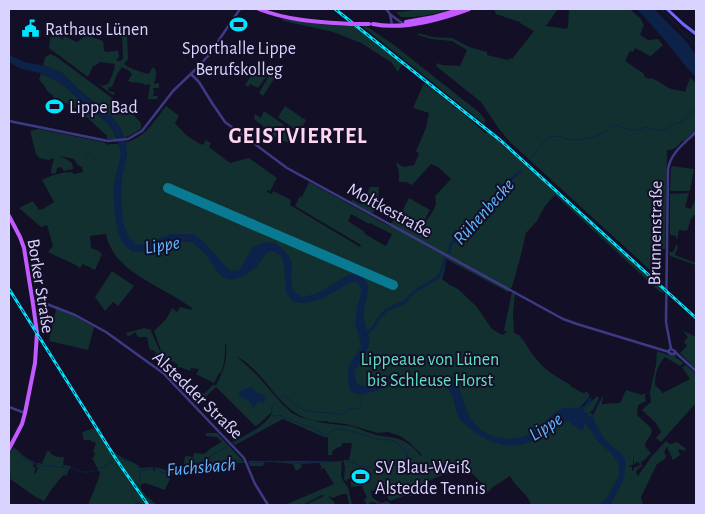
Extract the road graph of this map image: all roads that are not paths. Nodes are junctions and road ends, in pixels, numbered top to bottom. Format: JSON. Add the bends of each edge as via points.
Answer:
{"nodes":[{"id":1,"x":240,"y":9,"type":"edge"},
{"id":2,"x":259,"y":9,"type":"edge"},
{"id":3,"x":386,"y":9,"type":"edge"},
{"id":4,"x":462,"y":9,"type":"edge"},
{"id":5,"x":469,"y":9,"type":"edge"},
{"id":6,"x":667,"y":9,"type":"edge"},
{"id":7,"x":390,"y":14,"type":"junction"},
{"id":8,"x":403,"y":22,"type":"junction"},
{"id":9,"x":392,"y":24,"type":"junction"},
{"id":10,"x":696,"y":34,"type":"edge"},
{"id":11,"x":192,"y":74,"type":"junction"},
{"id":12,"x":9,"y":121,"type":"edge"},
{"id":13,"x":696,"y":132,"type":"edge"},
{"id":14,"x":9,"y":216,"type":"edge"},
{"id":15,"x":33,"y":301,"type":"junction"},
{"id":16,"x":670,"y":344,"type":"junction"},
{"id":17,"x":662,"y":350,"type":"junction"},
{"id":18,"x":670,"y":351,"type":"junction"},
{"id":19,"x":696,"y":371,"type":"edge"},
{"id":20,"x":9,"y":407,"type":"edge"},
{"id":21,"x":26,"y":412,"type":"junction"},
{"id":22,"x":10,"y":446,"type":"edge"},
{"id":23,"x":268,"y":505,"type":"edge"}],
"edges":[{"from":1,"to":11,"type":"street","via":[[216,47]]},
{"from":2,"to":9,"type":"main road","bridge":true,"via":[[295,19]]},
{"from":3,"to":7,"type":"street"},
{"from":4,"to":8,"type":"main road"},
{"from":5,"to":9,"type":"main road","via":[[428,22]]},
{"from":6,"to":10,"type":"main road"},
{"from":7,"to":8,"type":"street"},
{"from":7,"to":9,"type":"street"},
{"from":8,"to":9,"type":"main road"},
{"from":11,"to":12,"type":"street","via":[[173,91],[145,128],[124,140],[108,142]]},
{"from":11,"to":17,"type":"street","name":"Moltkestraße","via":[[227,124],[286,168],[570,322]]},
{"from":13,"to":16,"type":"street","name":"Brunnenstraße","via":[[675,152],[668,169],[666,322]]},
{"from":14,"to":15,"type":"main road","name":"Borker Straße","via":[[23,244]]},
{"from":15,"to":21,"type":"main road","name":"Borker Straße","via":[[35,358]]},
{"from":15,"to":23,"type":"street","name":"Alstedder Straße","via":[[72,313],[106,332],[162,372],[244,458]]},
{"from":16,"to":17,"type":"street"},
{"from":16,"to":18,"type":"street","name":"Brunnenstraße"},
{"from":17,"to":18,"type":"street","name":"Moltkestraße"},
{"from":18,"to":19,"type":"street"},
{"from":20,"to":21,"type":"street"},
{"from":21,"to":22,"type":"main road","name":"Borker Straße"}]}
